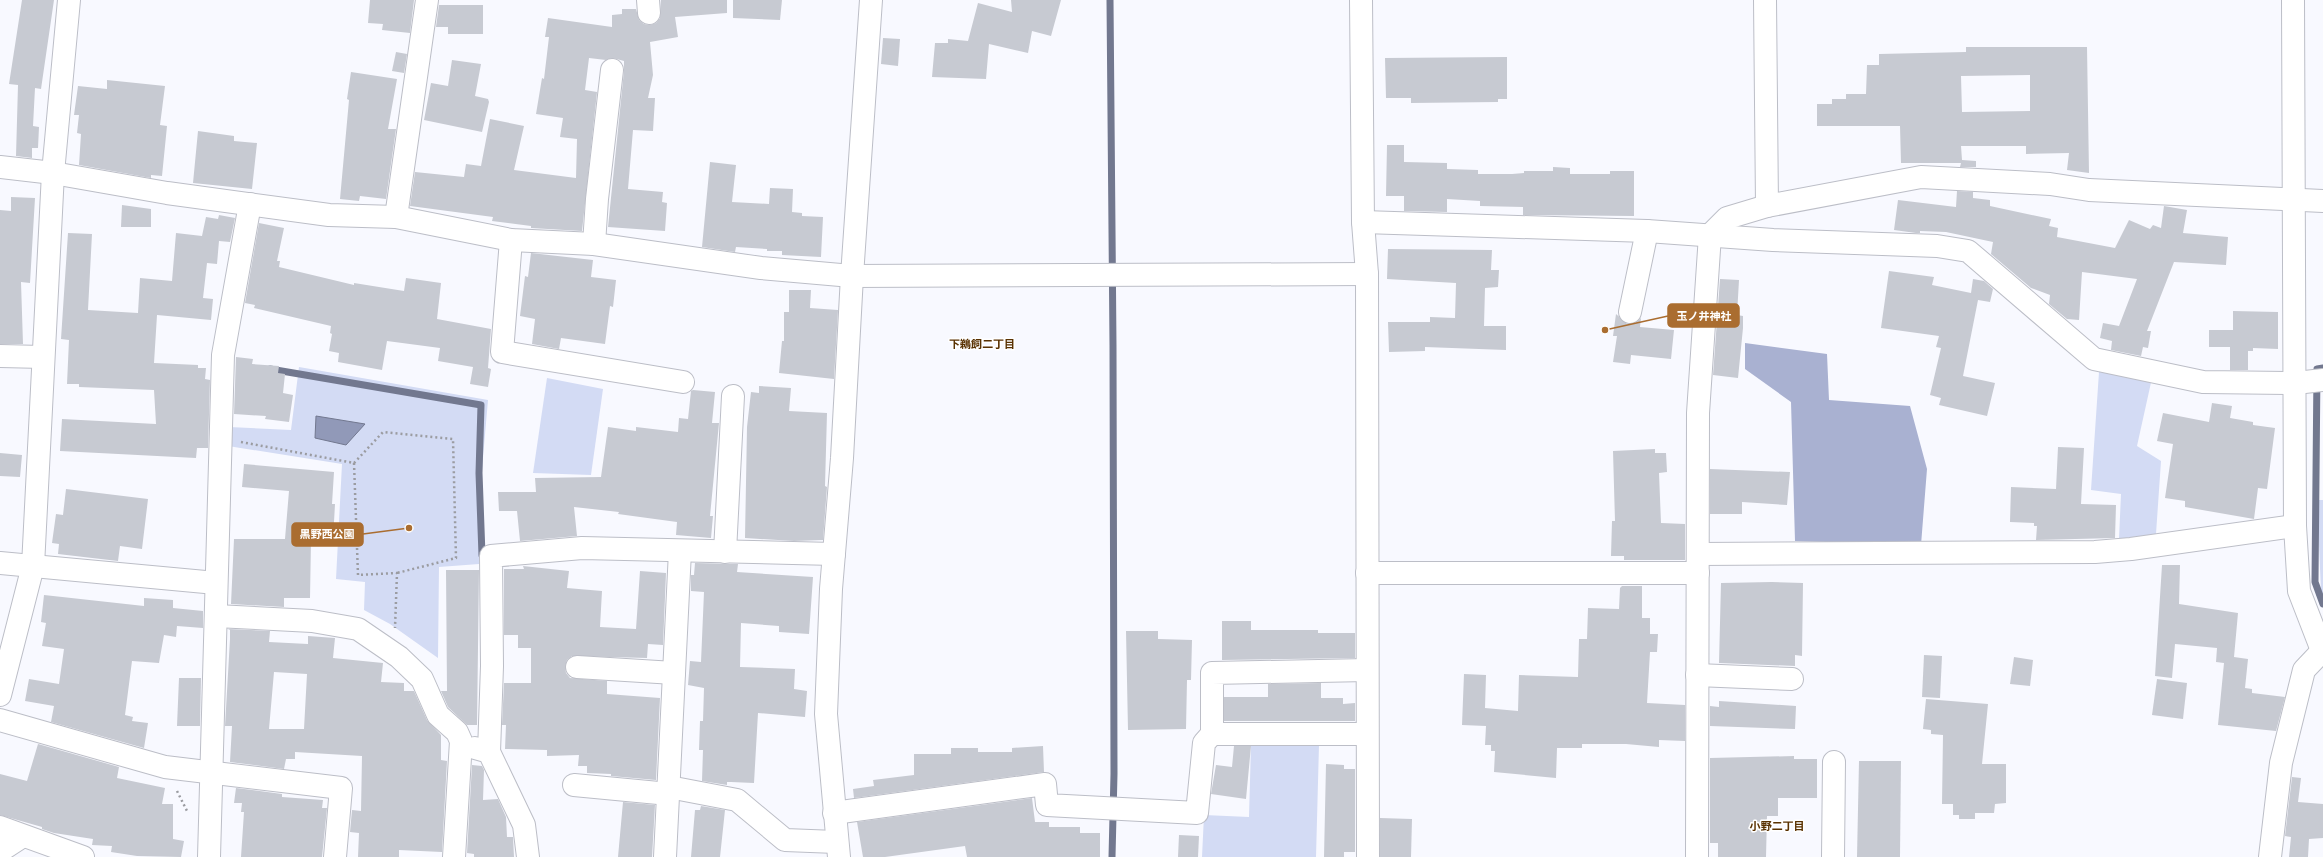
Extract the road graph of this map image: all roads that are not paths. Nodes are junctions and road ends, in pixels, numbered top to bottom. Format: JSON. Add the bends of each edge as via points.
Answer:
{"nodes":[{"id":1,"x":69,"y":0,"type":"edge"},
{"id":2,"x":427,"y":0,"type":"edge"},
{"id":3,"x":870,"y":0,"type":"edge"},
{"id":4,"x":1361,"y":0,"type":"edge"},
{"id":5,"x":1765,"y":0,"type":"edge"},
{"id":6,"x":2293,"y":0,"type":"edge"},
{"id":7,"x":612,"y":70,"type":"dead end"},
{"id":8,"x":0,"y":167,"type":"edge"},
{"id":9,"x":52,"y":173,"type":"junction"},
{"id":10,"x":2293,"y":201,"type":"junction"},
{"id":11,"x":2323,"y":201,"type":"edge"},
{"id":12,"x":250,"y":204,"type":"junction"},
{"id":13,"x":1767,"y":206,"type":"junction"},
{"id":14,"x":396,"y":217,"type":"junction"},
{"id":15,"x":1363,"y":222,"type":"junction"},
{"id":16,"x":1647,"y":232,"type":"junction"},
{"id":17,"x":1710,"y":235,"type":"junction"},
{"id":18,"x":510,"y":240,"type":"junction"},
{"id":19,"x":594,"y":244,"type":"junction"},
{"id":20,"x":1367,"y":274,"type":"junction"},
{"id":21,"x":852,"y":276,"type":"junction"},
{"id":22,"x":1630,"y":312,"type":"dead end"},
{"id":23,"x":0,"y":356,"type":"edge"},
{"id":24,"x":43,"y":357,"type":"junction"},
{"id":25,"x":2323,"y":380,"type":"edge"},
{"id":26,"x":683,"y":382,"type":"dead end"},
{"id":27,"x":2296,"y":383,"type":"junction"},
{"id":28,"x":733,"y":396,"type":"dead end"},
{"id":29,"x":2295,"y":526,"type":"junction"},
{"id":30,"x":680,"y":551,"type":"junction"},
{"id":31,"x":725,"y":552,"type":"junction"},
{"id":32,"x":834,"y":554,"type":"junction"},
{"id":33,"x":0,"y":563,"type":"edge"},
{"id":34,"x":1698,"y":564,"type":"junction"},
{"id":35,"x":33,"y":566,"type":"junction"},
{"id":36,"x":1368,"y":572,"type":"junction"},
{"id":37,"x":216,"y":583,"type":"junction"},
{"id":38,"x":216,"y":616,"type":"junction"},
{"id":39,"x":2323,"y":652,"type":"edge"},
{"id":40,"x":577,"y":668,"type":"dead end"},
{"id":41,"x":1367,"y":670,"type":"junction"},
{"id":42,"x":674,"y":672,"type":"junction"},
{"id":43,"x":1697,"y":675,"type":"junction"},
{"id":44,"x":1792,"y":679,"type":"dead end"},
{"id":45,"x":0,"y":695,"type":"edge"},
{"id":46,"x":0,"y":720,"type":"edge"},
{"id":47,"x":1212,"y":734,"type":"junction"},
{"id":48,"x":1368,"y":734,"type":"junction"},
{"id":49,"x":460,"y":744,"type":"junction"},
{"id":50,"x":489,"y":752,"type":"junction"},
{"id":51,"x":1834,"y":762,"type":"dead end"},
{"id":52,"x":210,"y":772,"type":"junction"},
{"id":53,"x":574,"y":786,"type":"dead end"},
{"id":54,"x":669,"y":791,"type":"junction"},
{"id":55,"x":834,"y":813,"type":"junction"},
{"id":56,"x":0,"y":827,"type":"edge"},
{"id":57,"x":23,"y":836,"type":"junction"},
{"id":58,"x":838,"y":849,"type":"edge"},
{"id":59,"x":0,"y":850,"type":"edge"},
{"id":60,"x":83,"y":857,"type":"edge"},
{"id":61,"x":209,"y":857,"type":"edge"},
{"id":62,"x":335,"y":857,"type":"edge"},
{"id":63,"x":454,"y":857,"type":"edge"},
{"id":64,"x":528,"y":857,"type":"edge"},
{"id":65,"x":665,"y":857,"type":"edge"},
{"id":66,"x":1368,"y":857,"type":"edge"},
{"id":67,"x":1697,"y":857,"type":"edge"},
{"id":68,"x":1833,"y":857,"type":"edge"},
{"id":69,"x":2270,"y":857,"type":"edge"}],
"edges":[{"from":1,"to":9,"type":"street"},
{"from":2,"to":14,"type":"street"},
{"from":3,"to":21,"type":"street"},
{"from":4,"to":15,"type":"street"},
{"from":5,"to":13,"type":"street"},
{"from":6,"to":10,"type":"street"},
{"from":7,"to":19,"type":"street"},
{"from":8,"to":9,"type":"street"},
{"from":9,"to":12,"type":"street"},
{"from":9,"to":24,"type":"street"},
{"from":10,"to":11,"type":"street"},
{"from":10,"to":13,"type":"street","via":[[2089,190],[2050,184],[1921,177]]},
{"from":10,"to":27,"type":"street"},
{"from":12,"to":14,"type":"street","via":[[329,215]]},
{"from":12,"to":37,"type":"street","via":[[223,355]]},
{"from":13,"to":17,"type":"street","via":[[1726,218]]},
{"from":14,"to":18,"type":"street"},
{"from":15,"to":16,"type":"street"},
{"from":15,"to":20,"type":"street"},
{"from":16,"to":17,"type":"street"},
{"from":16,"to":22,"type":"street"},
{"from":17,"to":27,"type":"street","via":[[1937,246],[1968,251],[2094,358],[2203,382]]},
{"from":17,"to":34,"type":"street","via":[[1698,413]]},
{"from":18,"to":19,"type":"street"},
{"from":18,"to":26,"type":"street","via":[[502,352]]},
{"from":19,"to":21,"type":"street","via":[[761,268]]},
{"from":20,"to":21,"type":"street"},
{"from":20,"to":36,"type":"street"},
{"from":21,"to":32,"type":"street"},
{"from":23,"to":24,"type":"street"},
{"from":24,"to":35,"type":"street"},
{"from":25,"to":27,"type":"street"},
{"from":27,"to":29,"type":"street"},
{"from":28,"to":31,"type":"street"},
{"from":29,"to":34,"type":"street","via":[[2095,552]]},
{"from":29,"to":39,"type":"street","via":[[2299,591]]},
{"from":30,"to":31,"type":"street"},
{"from":30,"to":42,"type":"street"},
{"from":30,"to":50,"type":"street","via":[[582,548],[491,556],[492,666]]},
{"from":31,"to":32,"type":"street"},
{"from":32,"to":55,"type":"street","via":[[826,714]]},
{"from":33,"to":35,"type":"street"},
{"from":34,"to":36,"type":"street"},
{"from":34,"to":43,"type":"street"},
{"from":35,"to":37,"type":"street"},
{"from":35,"to":45,"type":"street"},
{"from":36,"to":41,"type":"street"},
{"from":37,"to":38,"type":"street"},
{"from":38,"to":49,"type":"street","via":[[312,621],[358,629],[399,657],[422,679],[438,716],[457,732]]},
{"from":38,"to":52,"type":"street"},
{"from":39,"to":69,"type":"street","via":[[2304,670],[2281,763]]},
{"from":40,"to":42,"type":"street"},
{"from":41,"to":47,"type":"street","via":[[1212,673]]},
{"from":41,"to":48,"type":"street"},
{"from":42,"to":54,"type":"street"},
{"from":43,"to":44,"type":"street"},
{"from":43,"to":67,"type":"street"},
{"from":46,"to":52,"type":"street","via":[[165,767]]},
{"from":47,"to":48,"type":"street"},
{"from":47,"to":55,"type":"street","via":[[1204,743],[1197,813],[1047,805],[1045,784]]},
{"from":48,"to":66,"type":"street"},
{"from":49,"to":50,"type":"street"},
{"from":49,"to":63,"type":"street"},
{"from":50,"to":64,"type":"street","via":[[524,825]]},
{"from":51,"to":68,"type":"street"},
{"from":52,"to":61,"type":"street"},
{"from":52,"to":62,"type":"street","via":[[341,788]]},
{"from":53,"to":54,"type":"street"},
{"from":54,"to":58,"type":"street","via":[[737,800],[785,840]]},
{"from":54,"to":65,"type":"street"},
{"from":55,"to":58,"type":"street"},
{"from":56,"to":57,"type":"street"},
{"from":57,"to":59,"type":"street"},
{"from":57,"to":60,"type":"street"}]}
